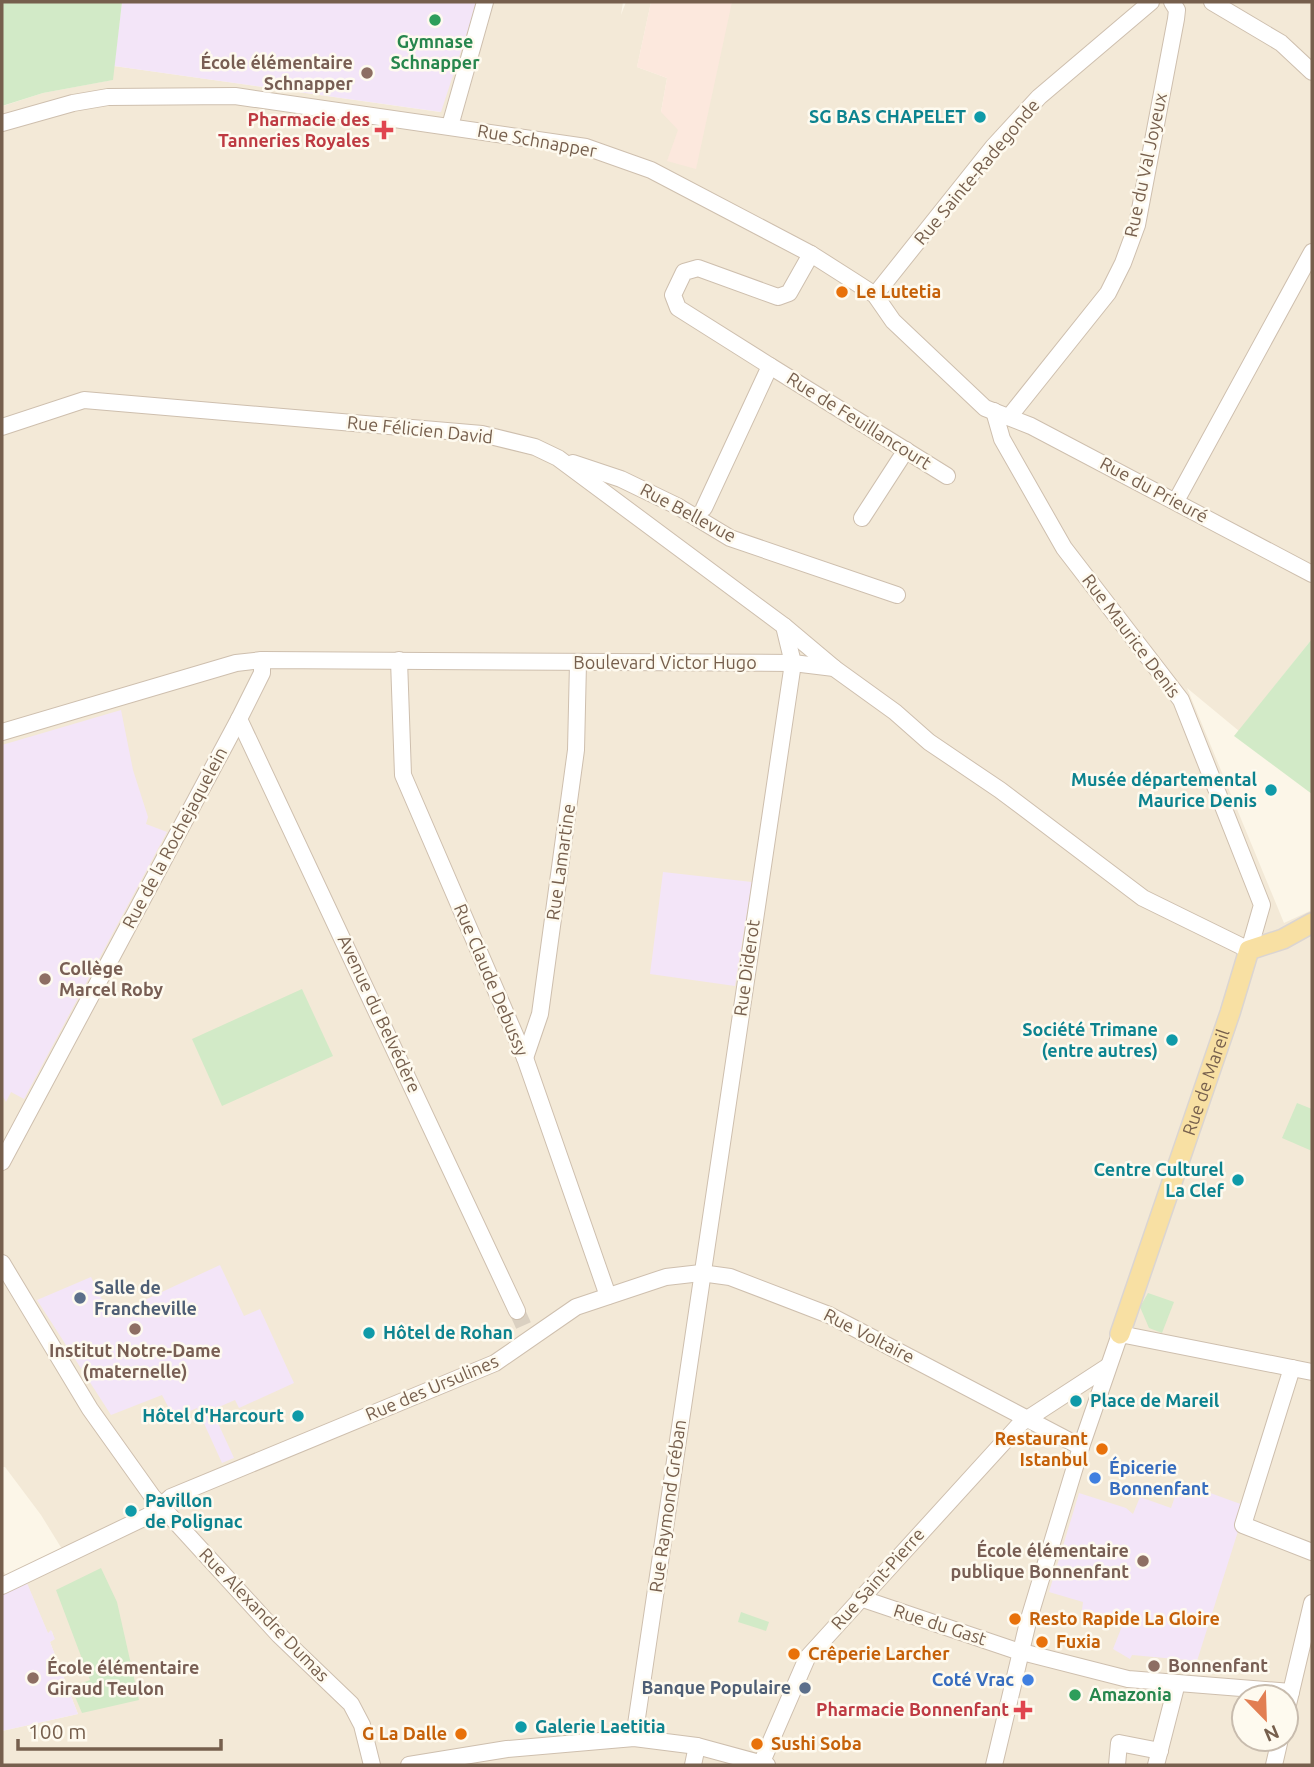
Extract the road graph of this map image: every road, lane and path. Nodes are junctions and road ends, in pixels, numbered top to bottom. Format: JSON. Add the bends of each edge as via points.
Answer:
{"nodes":[{"id":1,"x":485,"y":2,"type":"edge"},
{"id":2,"x":1151,"y":2,"type":"edge"},
{"id":3,"x":1172,"y":2,"type":"edge"},
{"id":4,"x":1212,"y":2,"type":"edge"},
{"id":5,"x":1312,"y":72,"type":"edge"},
{"id":6,"x":2,"y":123,"type":"edge"},
{"id":7,"x":450,"y":126,"type":"junction"},
{"id":8,"x":1312,"y":252,"type":"edge"},
{"id":9,"x":811,"y":254,"type":"junction"},
{"id":10,"x":875,"y":295,"type":"junction"},
{"id":11,"x":770,"y":366,"type":"junction"},
{"id":12,"x":1002,"y":414,"type":"junction"},
{"id":13,"x":2,"y":427,"type":"edge"},
{"id":14,"x":906,"y":450,"type":"junction"},
{"id":15,"x":558,"y":458,"type":"junction"},
{"id":16,"x":947,"y":476,"type":"dead end"},
{"id":17,"x":1176,"y":501,"type":"junction"},
{"id":18,"x":704,"y":508,"type":"dead end"},
{"id":19,"x":862,"y":518,"type":"dead end"},
{"id":20,"x":1312,"y":574,"type":"edge"},
{"id":21,"x":897,"y":596,"type":"dead end"},
{"id":22,"x":784,"y":626,"type":"junction"},
{"id":23,"x":262,"y":660,"type":"junction"},
{"id":24,"x":399,"y":660,"type":"junction"},
{"id":25,"x":578,"y":663,"type":"junction"},
{"id":26,"x":793,"y":663,"type":"junction"},
{"id":27,"x":834,"y":668,"type":"junction"},
{"id":28,"x":239,"y":719,"type":"junction"},
{"id":29,"x":2,"y":732,"type":"edge"},
{"id":30,"x":1312,"y":923,"type":"edge"},
{"id":31,"x":1249,"y":950,"type":"junction"},
{"id":32,"x":525,"y":1058,"type":"junction"},
{"id":33,"x":2,"y":1162,"type":"edge"},
{"id":34,"x":2,"y":1263,"type":"edge"},
{"id":35,"x":702,"y":1273,"type":"junction"},
{"id":36,"x":608,"y":1296,"type":"junction"},
{"id":37,"x":517,"y":1311,"type":"tunnel mouth"},
{"id":38,"x":1119,"y":1334,"type":"junction"},
{"id":39,"x":1107,"y":1367,"type":"junction"},
{"id":40,"x":1292,"y":1368,"type":"junction"},
{"id":41,"x":1312,"y":1372,"type":"edge"},
{"id":42,"x":1030,"y":1419,"type":"junction"},
{"id":43,"x":1081,"y":1447,"type":"junction"},
{"id":44,"x":161,"y":1506,"type":"junction"},
{"id":45,"x":1312,"y":1552,"type":"edge"},
{"id":46,"x":2,"y":1586,"type":"edge"},
{"id":47,"x":860,"y":1598,"type":"junction"},
{"id":48,"x":1312,"y":1603,"type":"edge"},
{"id":49,"x":1020,"y":1650,"type":"junction"},
{"id":50,"x":1177,"y":1683,"type":"junction"},
{"id":51,"x":1293,"y":1683,"type":"edge"},
{"id":52,"x":1230,"y":1687,"type":"edge"},
{"id":53,"x":634,"y":1738,"type":"junction"},
{"id":54,"x":697,"y":1746,"type":"junction"},
{"id":55,"x":1158,"y":1758,"type":"edge"},
{"id":56,"x":372,"y":1765,"type":"edge"},
{"id":57,"x":409,"y":1765,"type":"edge"},
{"id":58,"x":693,"y":1765,"type":"edge"},
{"id":59,"x":764,"y":1765,"type":"edge"},
{"id":60,"x":994,"y":1765,"type":"edge"},
{"id":61,"x":1117,"y":1765,"type":"edge"}],
"edges":[{"from":1,"to":7,"type":"street"},
{"from":2,"to":10,"type":"street","name":"Rue Sainte-Radegonde","via":[[1038,97]]},
{"from":3,"to":12,"type":"street","name":"Rue du Val Joyeux","via":[[1177,10],[1137,225],[1123,263],[1108,293]]},
{"from":4,"to":5,"type":"street","via":[[1281,43]]},
{"from":6,"to":7,"type":"street","name":"Rue Schnapper","via":[[107,97],[202,96],[265,99]]},
{"from":7,"to":9,"type":"street","name":"Rue Schnapper","via":[[619,156]]},
{"from":8,"to":17,"type":"street"},
{"from":9,"to":10,"type":"street","name":"Rue Schnapper"},
{"from":9,"to":11,"type":"street","name":"Rue de Feuillancourt","via":[[789,293],[778,297],[698,268],[684,272],[673,295],[678,308]]},
{"from":10,"to":12,"type":"street","name":"Rue Schnapper","via":[[893,321],[985,408]]},
{"from":11,"to":14,"type":"street","name":"Rue de Feuillancourt"},
{"from":11,"to":18,"type":"street"},
{"from":12,"to":17,"type":"street","name":"Rue du Prieuré"},
{"from":12,"to":31,"type":"street","name":"Rue Maurice Denis","via":[[1002,439],[1064,548],[1181,700],[1262,905]]},
{"from":13,"to":15,"type":"street","name":"Rue Félicien David","via":[[84,400],[482,434],[536,447]]},
{"from":14,"to":16,"type":"street","name":"Rue de Feuillancourt"},
{"from":14,"to":19,"type":"street"},
{"from":15,"to":21,"type":"street","name":"Rue Bellevue","via":[[621,479],[730,538]]},
{"from":15,"to":22,"type":"street","name":"Rue Félicien David"},
{"from":17,"to":20,"type":"street","name":"Rue du Prieuré"},
{"from":22,"to":26,"type":"street"},
{"from":22,"to":27,"type":"street","name":"Rue Félicien David"},
{"from":23,"to":24,"type":"street","name":"Boulevard Victor Hugo"},
{"from":23,"to":28,"type":"street","name":"Rue de la Rochejaquelein","via":[[262,673]]},
{"from":23,"to":29,"type":"street","name":"Boulevard Victor Hugo","via":[[236,663]]},
{"from":24,"to":25,"type":"street","name":"Boulevard Victor Hugo"},
{"from":24,"to":32,"type":"street","name":"Rue Claude Debussy","via":[[403,775]]},
{"from":25,"to":26,"type":"street","name":"Boulevard Victor Hugo"},
{"from":25,"to":32,"type":"street","name":"Rue Lamartine","via":[[576,750],[540,1014]]},
{"from":26,"to":27,"type":"street","name":"Boulevard Victor Hugo"},
{"from":26,"to":35,"type":"street","name":"Rue Diderot"},
{"from":27,"to":31,"type":"street","name":"Boulevard Victor Hugo","via":[[1143,898]]},
{"from":28,"to":33,"type":"street","name":"Rue de la Rochejaquelein"},
{"from":28,"to":37,"type":"street","name":"Avenue du Belvédère"},
{"from":30,"to":31,"type":"main road"},
{"from":31,"to":38,"type":"main road","name":"Rue de Mareil"},
{"from":32,"to":36,"type":"street","name":"Rue Claude Debussy"},
{"from":34,"to":44,"type":"street","name":"Rue Alexandre Dumas","via":[[90,1409]]},
{"from":35,"to":36,"type":"street","name":"Rue des Ursulines","via":[[666,1277]]},
{"from":35,"to":42,"type":"street","name":"Rue Voltaire","via":[[730,1277],[830,1315]]},
{"from":35,"to":53,"type":"street","name":"Rue Raymond Gréban"},
{"from":36,"to":44,"type":"street","name":"Rue des Ursulines","via":[[576,1307],[528,1334],[495,1363],[171,1497]]},
{"from":38,"to":39,"type":"street"},
{"from":38,"to":40,"type":"street"},
{"from":39,"to":42,"type":"street"},
{"from":39,"to":43,"type":"street"},
{"from":40,"to":41,"type":"street"},
{"from":40,"to":45,"type":"street","via":[[1243,1525]]},
{"from":42,"to":43,"type":"street"},
{"from":42,"to":47,"type":"street","name":"Rue Saint-Pierre","via":[[1021,1423]]},
{"from":43,"to":49,"type":"street"},
{"from":44,"to":46,"type":"street","name":"Rue des Ursulines","via":[[149,1516]]},
{"from":44,"to":56,"type":"street","name":"Rue Alexandre Dumas","via":[[279,1635],[351,1704],[362,1725]]},
{"from":47,"to":49,"type":"street","name":"Rue du Gast"},
{"from":47,"to":59,"type":"street","name":"Rue Saint-Pierre","via":[[807,1658]]},
{"from":48,"to":51,"type":"street"},
{"from":49,"to":50,"type":"street","name":"Rue du Gast","via":[[1128,1679]]},
{"from":49,"to":60,"type":"street"},
{"from":50,"to":52,"type":"street","name":"Rue du Gast"},
{"from":50,"to":55,"type":"street"},
{"from":53,"to":54,"type":"street"},
{"from":53,"to":57,"type":"street","via":[[508,1749]]},
{"from":54,"to":58,"type":"street"},
{"from":54,"to":59,"type":"street"},
{"from":55,"to":61,"type":"street","via":[[1119,1743]]}]}
